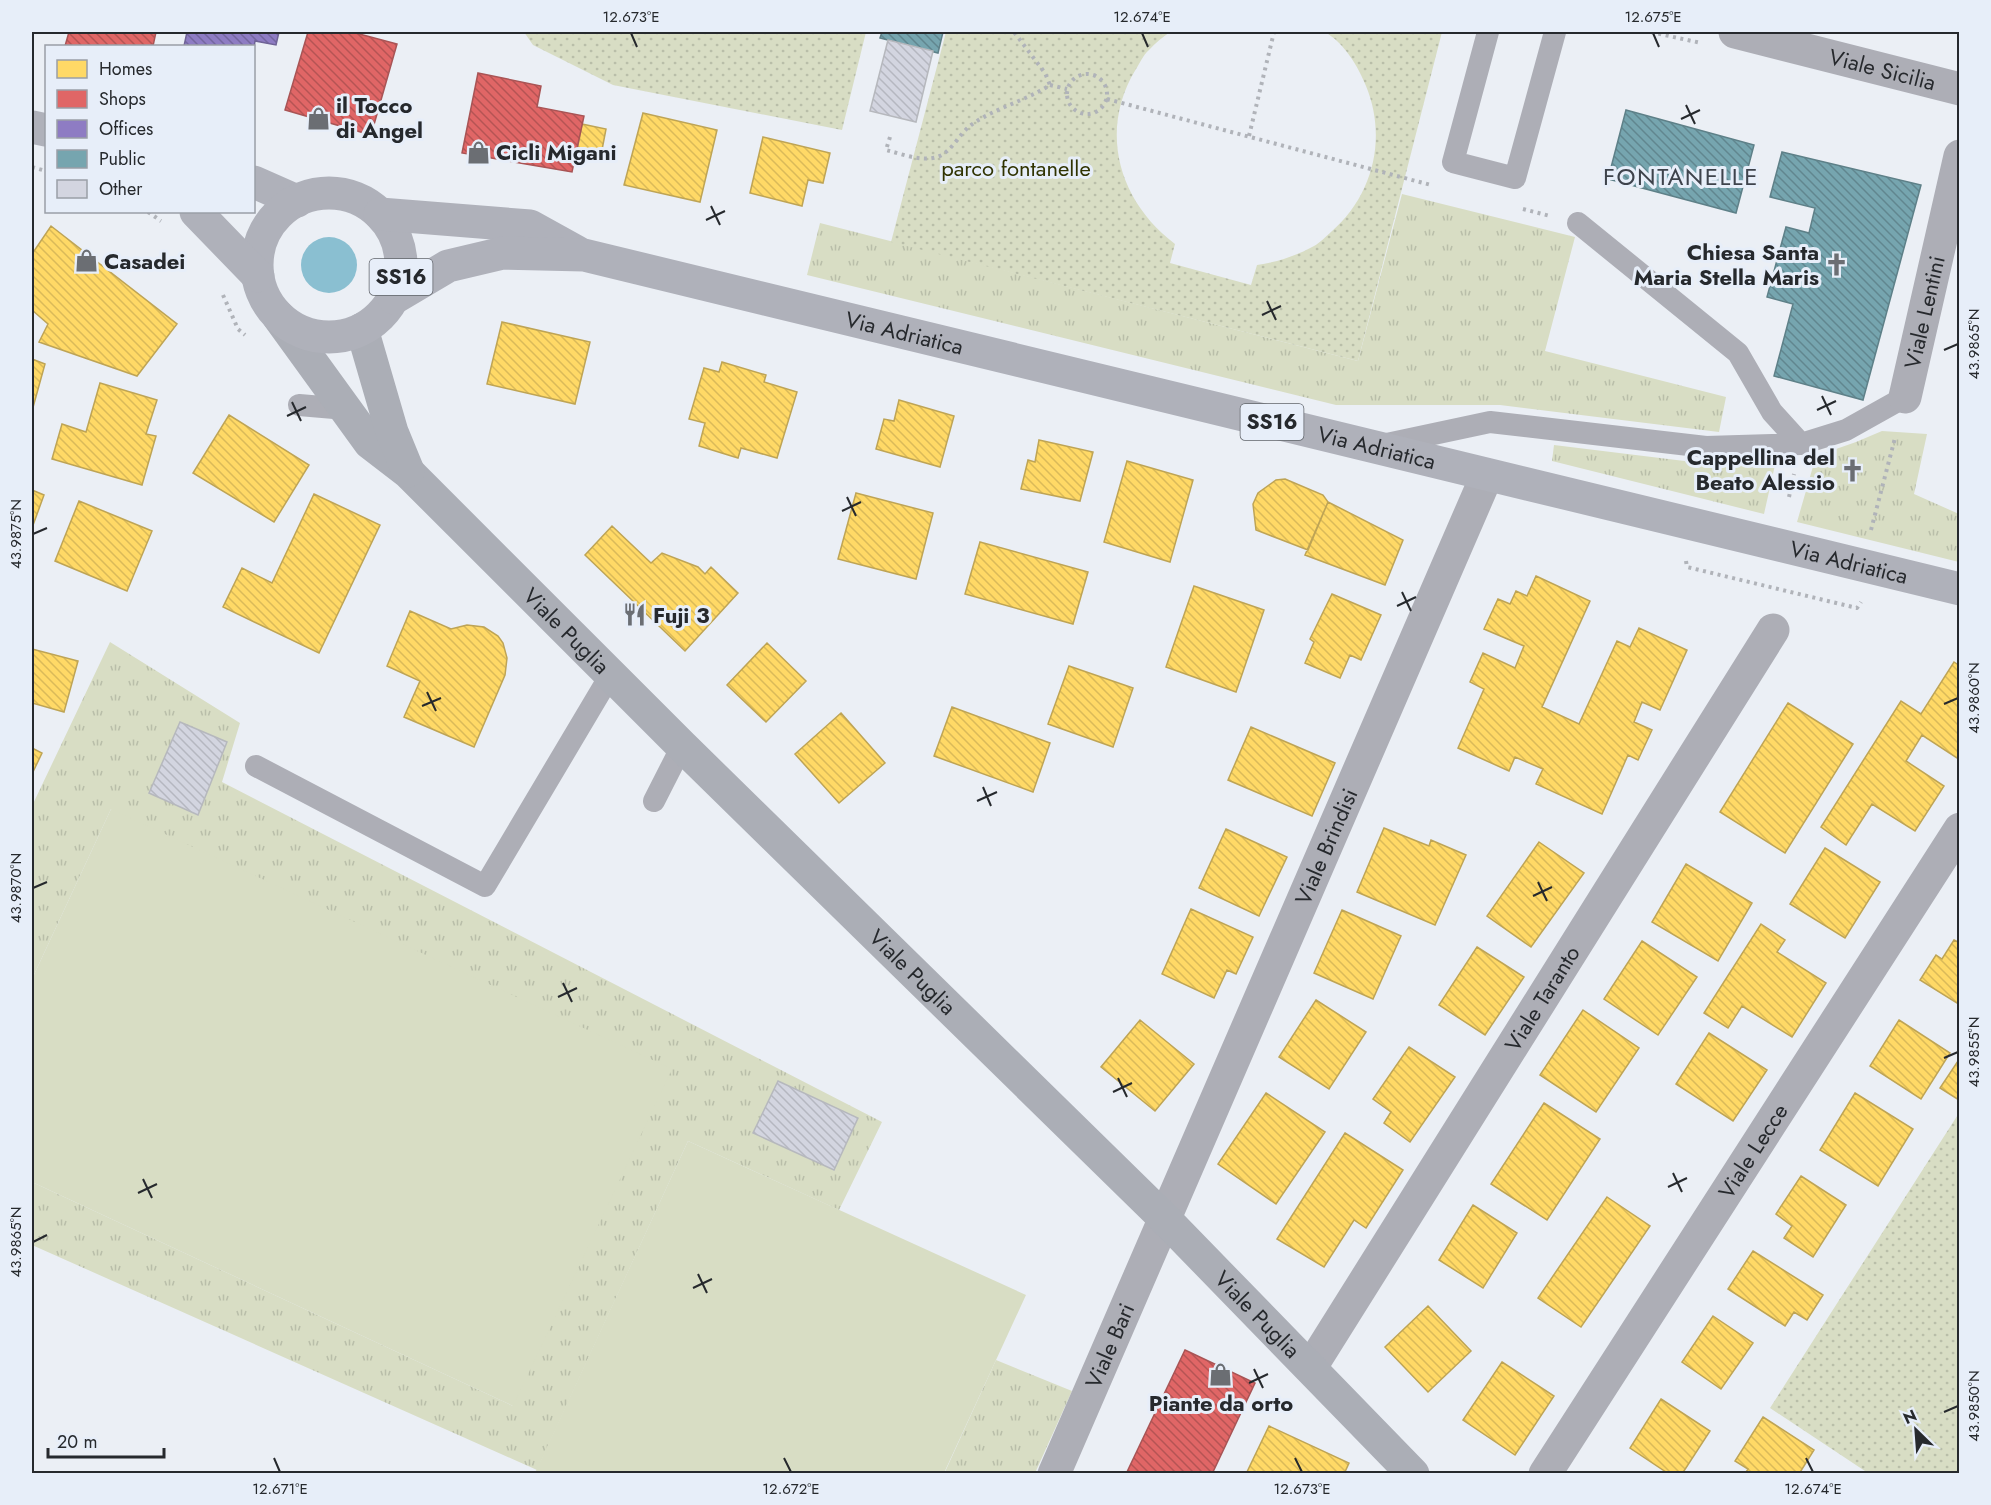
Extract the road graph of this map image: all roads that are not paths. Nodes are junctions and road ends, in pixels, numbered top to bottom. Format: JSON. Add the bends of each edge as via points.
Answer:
{"nodes":[{"id":1,"x":1488,"y":32,"type":"edge"},
{"id":2,"x":1555,"y":32,"type":"edge"},
{"id":3,"x":1735,"y":32,"type":"edge"},
{"id":4,"x":1959,"y":89,"type":"edge"},
{"id":5,"x":1959,"y":156,"type":"edge"},
{"id":6,"x":255,"y":182,"type":"edge"},
{"id":7,"x":297,"y":201,"type":"junction"},
{"id":8,"x":197,"y":213,"type":"edge"},
{"id":9,"x":380,"y":214,"type":"junction"},
{"id":10,"x":1578,"y":223,"type":"dead end"},
{"id":11,"x":584,"y":255,"type":"junction"},
{"id":12,"x":258,"y":276,"type":"junction"},
{"id":13,"x":394,"y":298,"type":"junction"},
{"id":14,"x":278,"y":316,"type":"junction"},
{"id":15,"x":362,"y":329,"type":"junction"},
{"id":16,"x":1905,"y":397,"type":"joint"},
{"id":17,"x":298,"y":405,"type":"dead end"},
{"id":18,"x":346,"y":409,"type":"junction"},
{"id":19,"x":1802,"y":444,"type":"junction"},
{"id":20,"x":1375,"y":447,"type":"junction"},
{"id":21,"x":409,"y":473,"type":"junction"},
{"id":22,"x":1487,"y":474,"type":"junction"},
{"id":23,"x":1959,"y":589,"type":"edge"},
{"id":24,"x":1773,"y":630,"type":"dead end"},
{"id":25,"x":611,"y":674,"type":"junction"},
{"id":26,"x":682,"y":746,"type":"junction"},
{"id":27,"x":256,"y":765,"type":"dead end"},
{"id":28,"x":654,"y":801,"type":"dead end"},
{"id":29,"x":1959,"y":829,"type":"edge"},
{"id":30,"x":1164,"y":1218,"type":"junction"},
{"id":31,"x":1311,"y":1367,"type":"junction"},
{"id":32,"x":1397,"y":1467,"type":"edge"},
{"id":33,"x":1054,"y":1473,"type":"edge"},
{"id":34,"x":1545,"y":1473,"type":"edge"}],
"edges":[{"from":1,"to":2,"type":"lane","via":[[1453,162],[1515,178]]},
{"from":3,"to":4,"type":"street","name":"Viale Sicilia"},
{"from":5,"to":16,"type":"street","name":"Viale Lentini"},
{"from":6,"to":7,"type":"main road"},
{"from":7,"to":9,"type":"main road","number":"SS16","via":[[318,194],[340,194],[362,201]]},
{"from":7,"to":12,"type":"main road","number":"SS16","via":[[278,214],[265,233],[258,254]]},
{"from":8,"to":12,"type":"main road","number":"SS16"},
{"from":9,"to":11,"type":"main road","name":"Via Adriatica","number":"SS16","via":[[530,226]]},
{"from":9,"to":13,"type":"main road","number":"SS16","via":[[394,232],[400,254],[401,276]]},
{"from":10,"to":19,"type":"lane","via":[[1737,353],[1772,412]]},
{"from":11,"to":13,"type":"main road","name":"Via Adriatica","number":"SS16","via":[[504,253],[448,266]]},
{"from":11,"to":20,"type":"main road","name":"Via Adriatica","number":"SS16"},
{"from":12,"to":14,"type":"main road","number":"SS16","via":[[265,298]]},
{"from":13,"to":15,"type":"main road","number":"SS16","via":[[381,316]]},
{"from":14,"to":15,"type":"main road","number":"SS16","via":[[296,329],[318,336],[341,336]]},
{"from":14,"to":18,"type":"main road","name":"Viale Puglia"},
{"from":15,"to":21,"type":"main road","name":"Viale Puglia","via":[[392,432]]},
{"from":16,"to":19,"type":"lane","via":[[1846,430]]},
{"from":17,"to":18,"type":"lane"},
{"from":18,"to":21,"type":"main road","name":"Viale Puglia","via":[[370,443]]},
{"from":19,"to":20,"type":"lane","via":[[1706,447],[1490,422]]},
{"from":20,"to":22,"type":"main road","name":"Via Adriatica","number":"SS16"},
{"from":21,"to":25,"type":"main road","name":"Viale Puglia"},
{"from":22,"to":23,"type":"main road","name":"Via Adriatica","number":"SS16"},
{"from":22,"to":30,"type":"street","name":"Viale Brindisi"},
{"from":24,"to":31,"type":"street","name":"Viale Taranto"},
{"from":25,"to":26,"type":"main road","name":"Viale Puglia"},
{"from":25,"to":27,"type":"lane","via":[[485,886]]},
{"from":26,"to":28,"type":"lane"},
{"from":26,"to":30,"type":"main road","name":"Viale Puglia"},
{"from":29,"to":34,"type":"street","name":"Viale Lecce"},
{"from":30,"to":31,"type":"main road","name":"Viale Puglia"},
{"from":30,"to":33,"type":"street","name":"Viale Bari"},
{"from":31,"to":32,"type":"main road","name":"Viale Puglia"}]}
